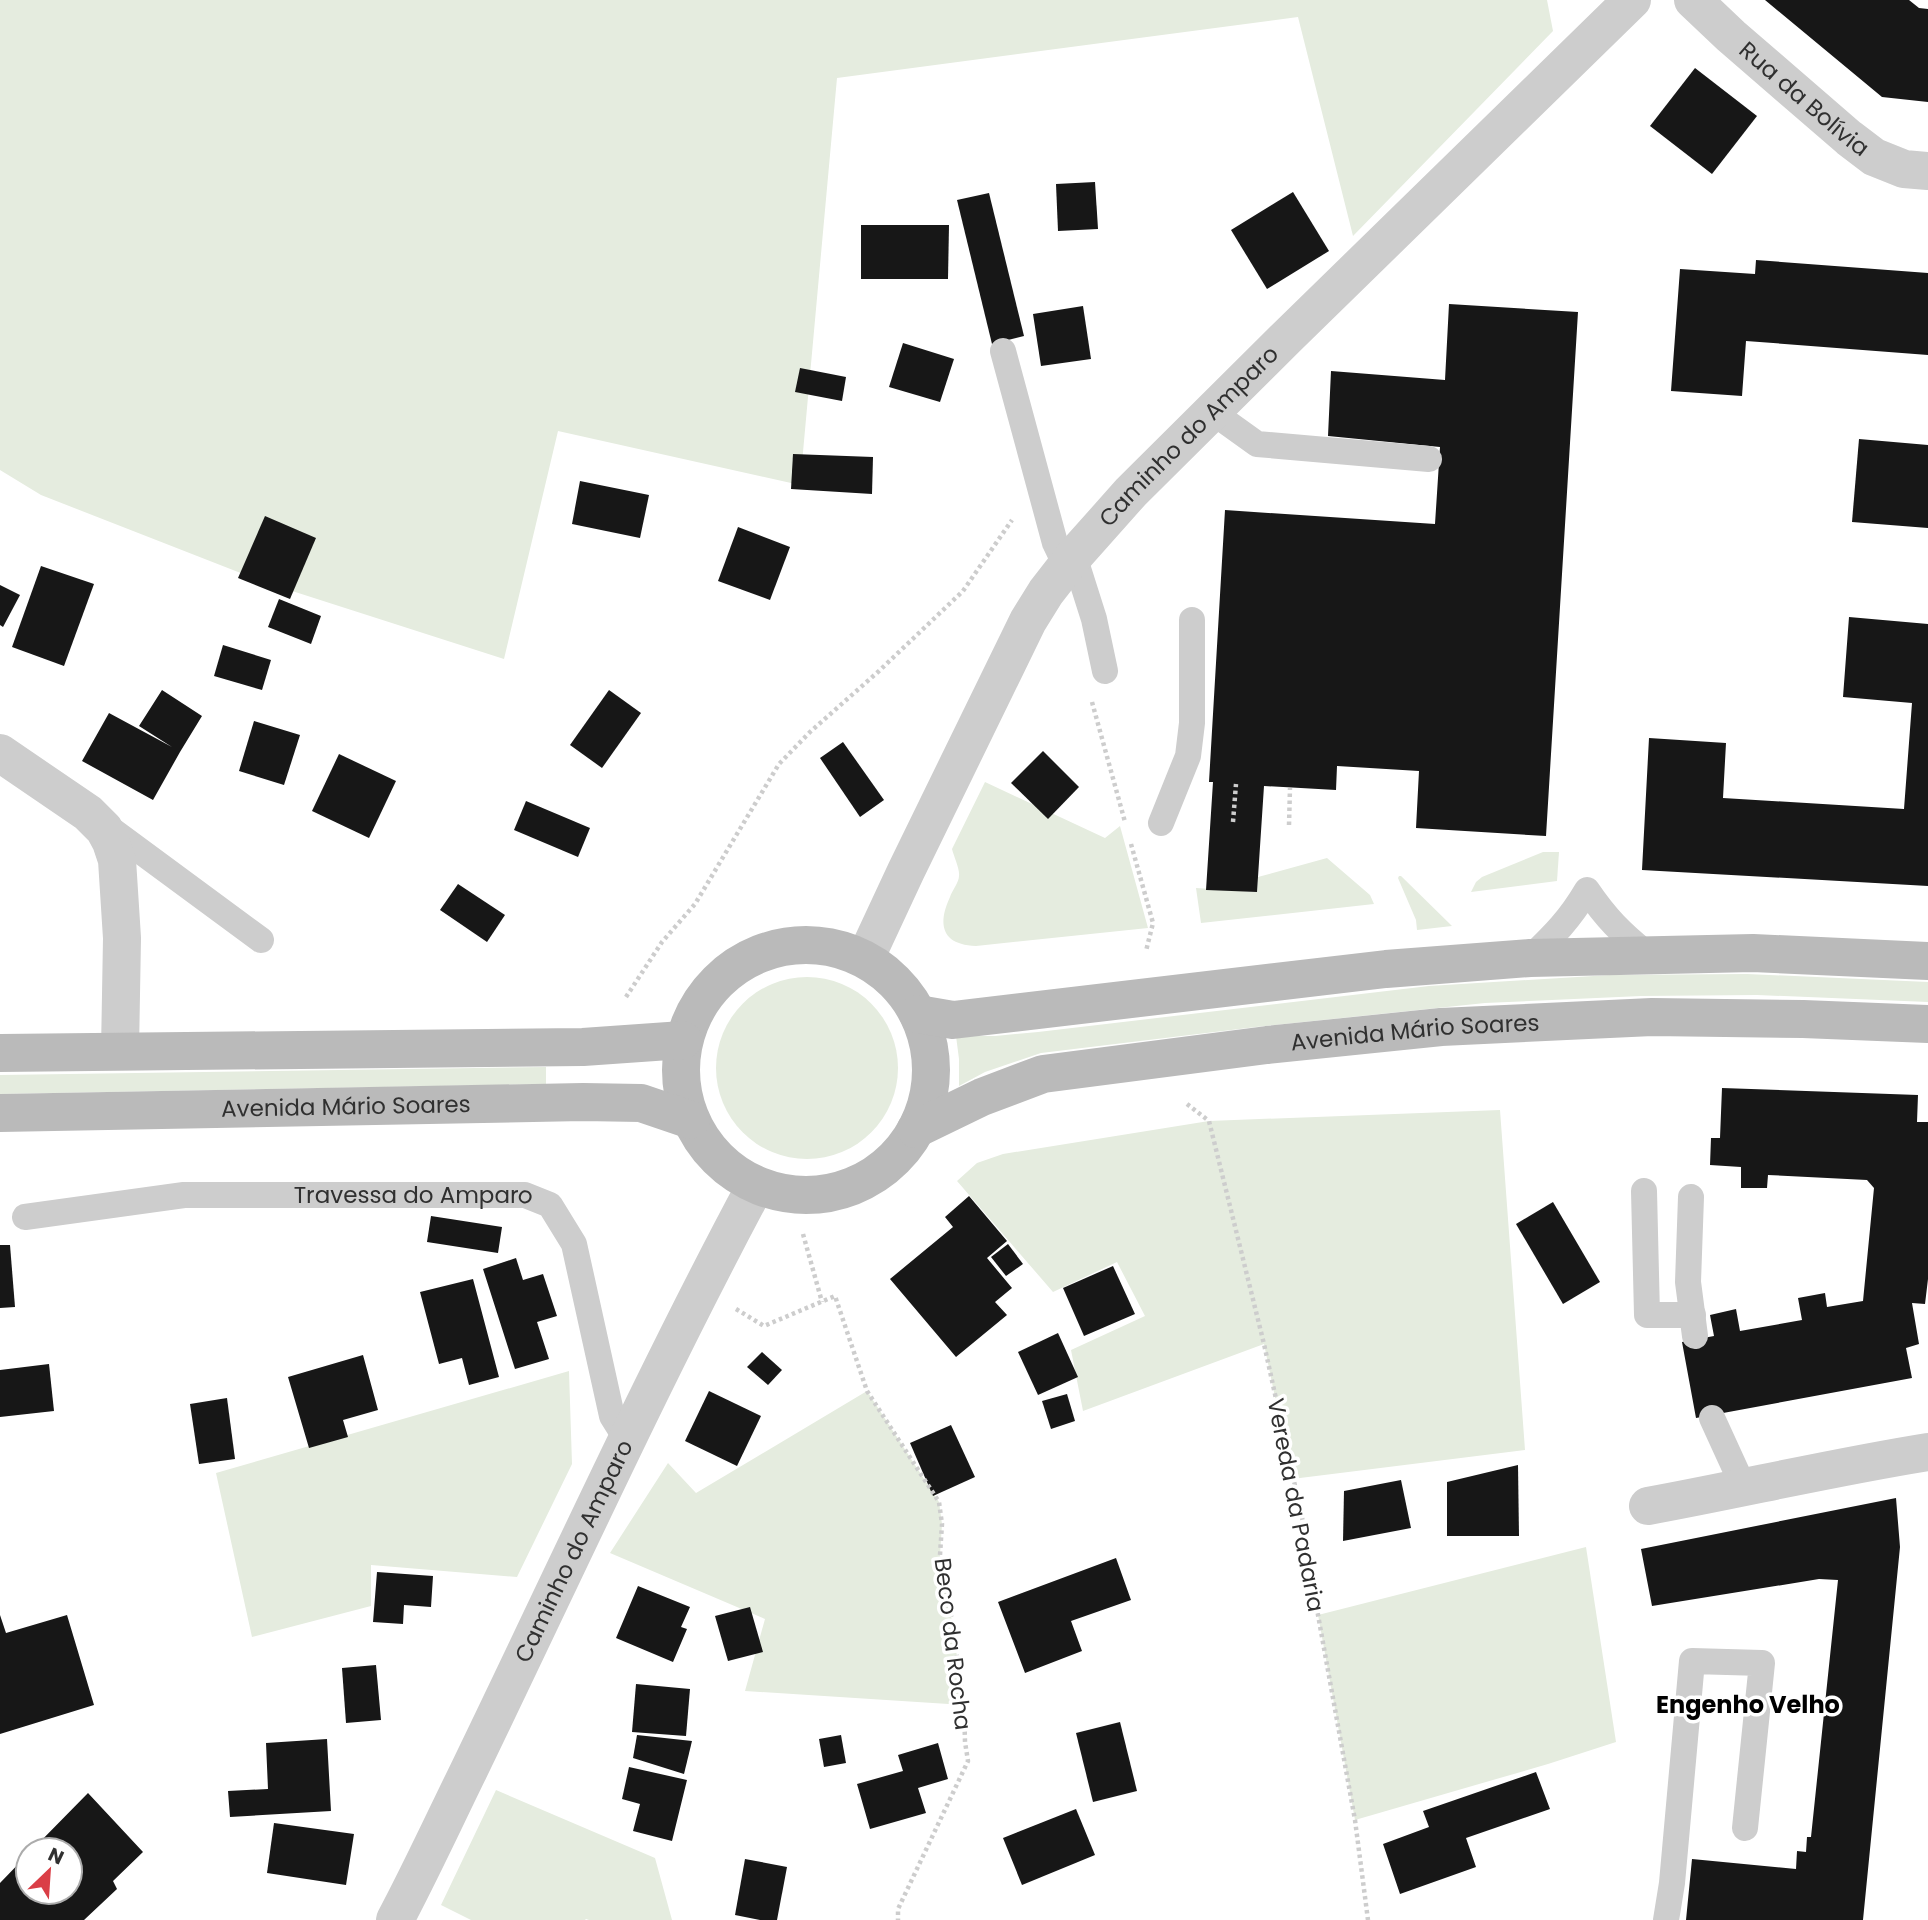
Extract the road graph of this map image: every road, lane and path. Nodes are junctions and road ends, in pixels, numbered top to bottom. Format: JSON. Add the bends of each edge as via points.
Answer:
{"nodes":[{"id":1,"x":1632,"y":0,"type":"edge"},
{"id":2,"x":1693,"y":0,"type":"edge"},
{"id":3,"x":1928,"y":171,"type":"edge"},
{"id":4,"x":1003,"y":351,"type":"dead end"},
{"id":5,"x":1211,"y":411,"type":"junction"},
{"id":6,"x":1429,"y":459,"type":"dead end"},
{"id":7,"x":1038,"y":483,"type":"junction"},
{"id":8,"x":1070,"y":561,"type":"junction"},
{"id":9,"x":1192,"y":620,"type":"dead end"},
{"id":10,"x":1105,"y":671,"type":"dead end"},
{"id":11,"x":1092,"y":700,"type":"dead end"},
{"id":12,"x":0,"y":752,"type":"edge"},
{"id":13,"x":1236,"y":784,"type":"dead end"},
{"id":14,"x":1290,"y":788,"type":"dead end"},
{"id":15,"x":88,"y":813,"type":"junction"},
{"id":16,"x":1233,"y":822,"type":"dead end"},
{"id":17,"x":1161,"y":823,"type":"dead end"},
{"id":18,"x":1289,"y":825,"type":"dead end"},
{"id":19,"x":261,"y":940,"type":"dead end"},
{"id":20,"x":1146,"y":951,"type":"dead end"},
{"id":21,"x":1647,"y":954,"type":"junction"},
{"id":22,"x":1530,"y":958,"type":"junction"},
{"id":23,"x":864,"y":959,"type":"junction"},
{"id":24,"x":1928,"y":961,"type":"edge"},
{"id":25,"x":626,"y":997,"type":"dead end"},
{"id":26,"x":918,"y":1014,"type":"junction"},
{"id":27,"x":1928,"y":1024,"type":"edge"},
{"id":28,"x":683,"y":1040,"type":"junction"},
{"id":29,"x":120,"y":1051,"type":"junction"},
{"id":30,"x":0,"y":1053,"type":"edge"},
{"id":31,"x":1187,"y":1104,"type":"dead end"},
{"id":32,"x":0,"y":1114,"type":"edge"},
{"id":33,"x":691,"y":1119,"type":"junction"},
{"id":34,"x":916,"y":1129,"type":"junction"},
{"id":35,"x":756,"y":1185,"type":"junction"},
{"id":36,"x":1644,"y":1191,"type":"dead end"},
{"id":37,"x":1691,"y":1197,"type":"dead end"},
{"id":38,"x":25,"y":1217,"type":"dead end"},
{"id":39,"x":803,"y":1234,"type":"dead end"},
{"id":40,"x":822,"y":1302,"type":"junction"},
{"id":41,"x":730,"y":1303,"type":"dead end"},
{"id":42,"x":1712,"y":1418,"type":"dead end"},
{"id":43,"x":627,"y":1440,"type":"junction"},
{"id":44,"x":1928,"y":1452,"type":"edge"},
{"id":45,"x":1744,"y":1488,"type":"junction"},
{"id":46,"x":1648,"y":1506,"type":"dead end"},
{"id":47,"x":1745,"y":1828,"type":"dead end"},
{"id":48,"x":396,"y":1920,"type":"edge"},
{"id":49,"x":898,"y":1920,"type":"edge"},
{"id":50,"x":1368,"y":1920,"type":"edge"},
{"id":51,"x":1666,"y":1920,"type":"edge"}],
"edges":[{"from":1,"to":5,"type":"street","name":"Caminho do Amparo"},
{"from":2,"to":3,"type":"street","name":"Rua da Bolívia","via":[[1874,157],[1904,169]]},
{"from":4,"to":7,"type":"lane"},
{"from":5,"to":6,"type":"lane","via":[[1257,444]]},
{"from":5,"to":8,"type":"street","name":"Caminho do Amparo","via":[[1130,492]]},
{"from":7,"to":8,"type":"lane","via":[[1055,543]]},
{"from":7,"to":25,"type":"path","via":[[963,591],[779,764],[695,904]]},
{"from":8,"to":10,"type":"lane","via":[[1094,619]]},
{"from":8,"to":23,"type":"street","name":"Caminho do Amparo","via":[[1028,621]]},
{"from":9,"to":17,"type":"lane","via":[[1188,756]]},
{"from":11,"to":20,"type":"path","via":[[1153,923]]},
{"from":12,"to":15,"type":"street"},
{"from":13,"to":16,"type":"path"},
{"from":14,"to":18,"type":"path"},
{"from":15,"to":19,"type":"lane"},
{"from":15,"to":29,"type":"street","via":[[108,835],[117,860],[122,938]]},
{"from":21,"to":22,"type":"main road"},
{"from":21,"to":22,"type":"lane","via":[[1619,932],[1587,890],[1564,925]]},
{"from":21,"to":24,"type":"main road","via":[[1754,953]]},
{"from":22,"to":26,"type":"main road","via":[[1386,969],[953,1020]]},
{"from":23,"to":26,"type":"main road","via":[[905,992]]},
{"from":23,"to":28,"type":"main road","via":[[834,948],[802,944],[769,950],[714,983],[695,1010]]},
{"from":26,"to":34,"type":"main road","via":[[930,1052],[929,1092]]},
{"from":27,"to":34,"type":"main road","name":"Avenida Mário Soares","via":[[1652,1017],[1441,1027],[1294,1042],[1043,1074]]},
{"from":28,"to":29,"type":"main road","via":[[583,1047]]},
{"from":28,"to":33,"type":"main road","via":[[680,1075]]},
{"from":29,"to":30,"type":"main road"},
{"from":31,"to":50,"type":"path","name":"Vereda da Padaria","via":[[1209,1121],[1264,1344],[1308,1545]]},
{"from":32,"to":33,"type":"main road","name":"Avenida Mário Soares","via":[[583,1102],[641,1104]]},
{"from":33,"to":35,"type":"main road","via":[[726,1167]]},
{"from":34,"to":35,"type":"main road","via":[[894,1159],[864,1181],[829,1193],[792,1195]]},
{"from":35,"to":43,"type":"street","name":"Caminho do Amparo"},
{"from":36,"to":37,"type":"lane","via":[[1647,1315],[1694,1326],[1688,1282]]},
{"from":38,"to":43,"type":"lane","name":"Travessa do Amparo","via":[[184,1195],[526,1195],[551,1205],[574,1244],[612,1416]]},
{"from":39,"to":40,"type":"path"},
{"from":40,"to":41,"type":"path","via":[[764,1326]]},
{"from":40,"to":49,"type":"path","name":"Beco da Rocha","via":[[835,1296],[867,1391],[940,1503],[940,1555],[964,1705],[968,1761],[898,1909]]},
{"from":42,"to":45,"type":"lane"},
{"from":43,"to":48,"type":"street","name":"Caminho do Amparo"},
{"from":44,"to":45,"type":"street"},
{"from":45,"to":46,"type":"street"},
{"from":47,"to":51,"type":"lane","via":[[1762,1663],[1692,1661]]}]}
